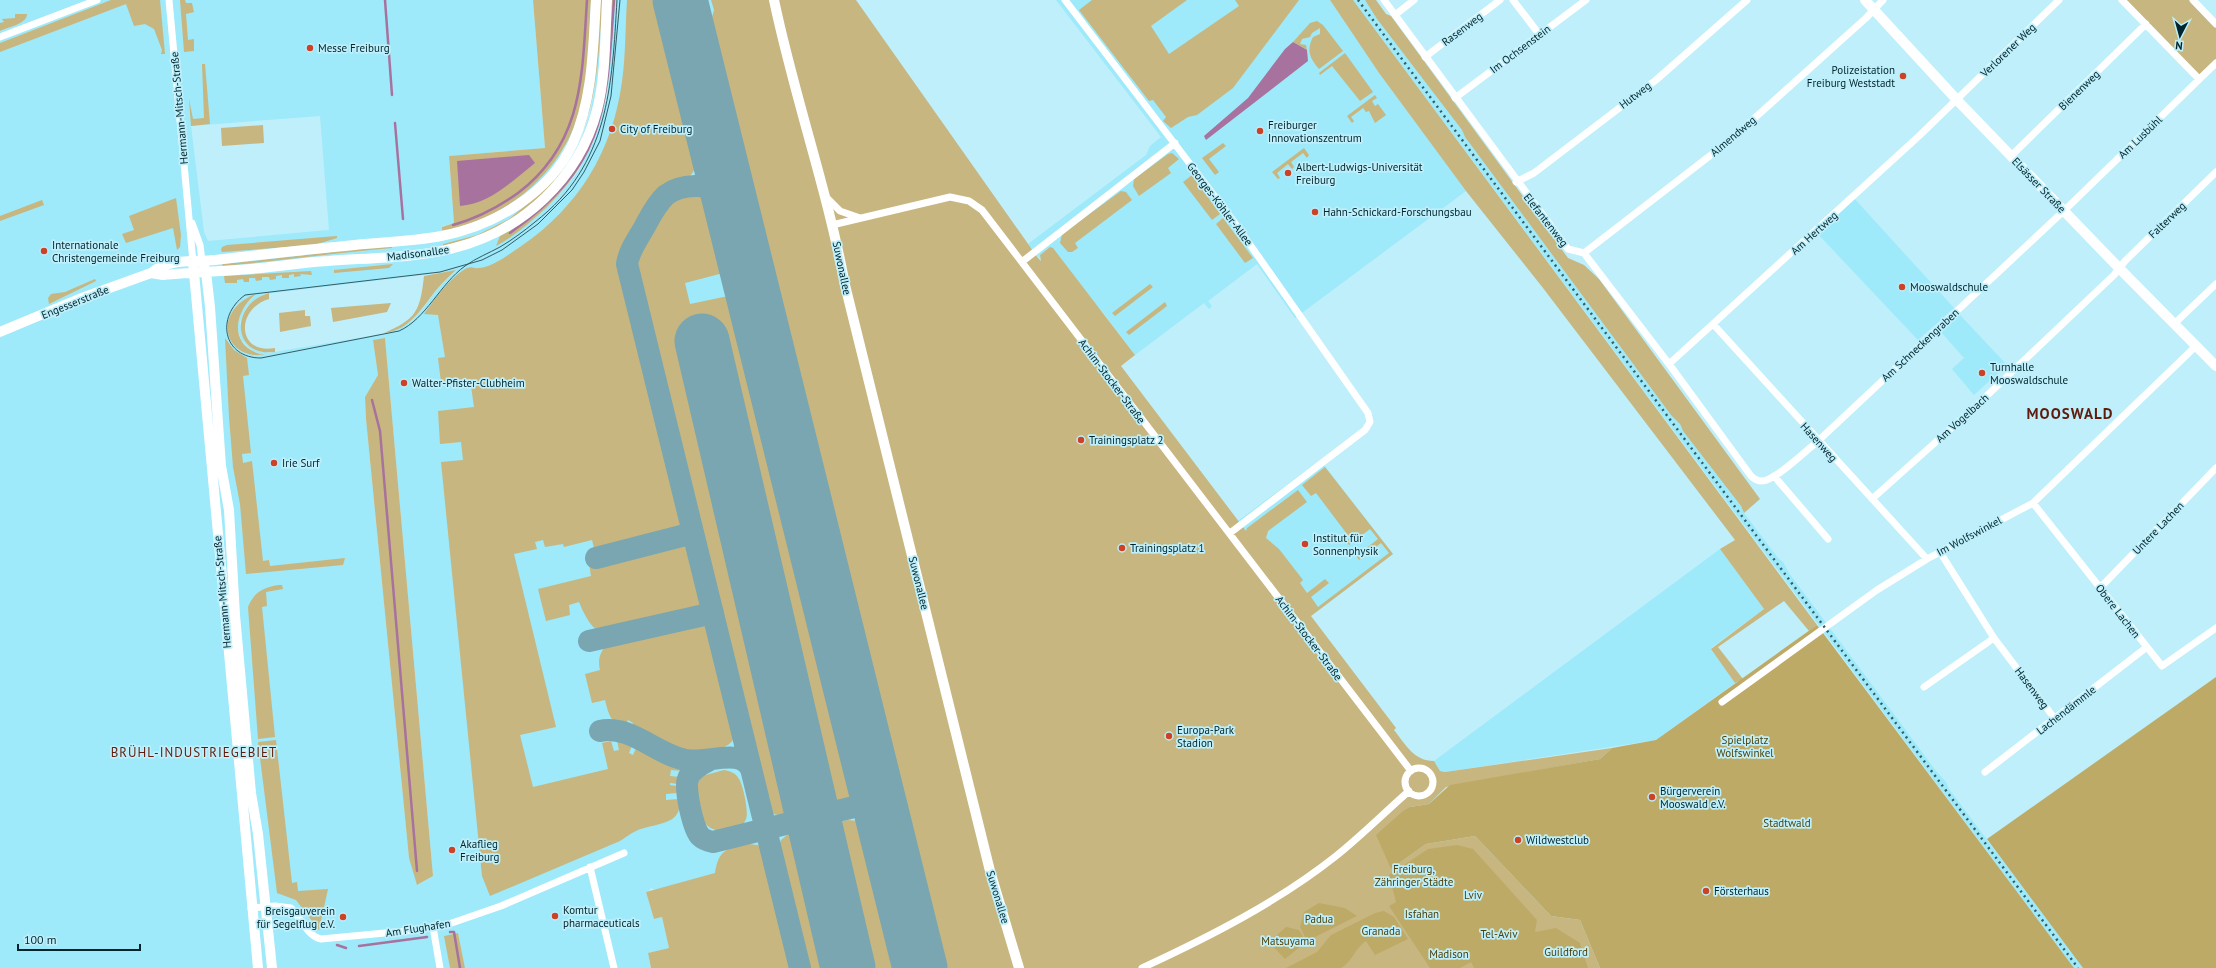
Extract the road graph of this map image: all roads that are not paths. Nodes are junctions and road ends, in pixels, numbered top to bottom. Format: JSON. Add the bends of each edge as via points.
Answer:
{"nodes":[{"id":1,"x":97,"y":0,"type":"edge"},
{"id":2,"x":169,"y":0,"type":"edge"},
{"id":3,"x":596,"y":0,"type":"edge"},
{"id":4,"x":607,"y":0,"type":"edge"},
{"id":5,"x":774,"y":0,"type":"edge"},
{"id":6,"x":1065,"y":0,"type":"edge"},
{"id":7,"x":1384,"y":0,"type":"edge"},
{"id":8,"x":1414,"y":0,"type":"edge"},
{"id":9,"x":1500,"y":0,"type":"edge"},
{"id":10,"x":1513,"y":0,"type":"edge"},
{"id":11,"x":1586,"y":0,"type":"edge"},
{"id":12,"x":1747,"y":0,"type":"edge"},
{"id":13,"x":1866,"y":0,"type":"edge"},
{"id":14,"x":1883,"y":0,"type":"edge"},
{"id":15,"x":2059,"y":0,"type":"edge"},
{"id":16,"x":2122,"y":0,"type":"edge"},
{"id":17,"x":2193,"y":0,"type":"edge"},
{"id":18,"x":1874,"y":10,"type":"junction"},
{"id":19,"x":1395,"y":15,"type":"junction"},
{"id":20,"x":2146,"y":24,"type":"junction"},
{"id":21,"x":2216,"y":24,"type":"edge"},
{"id":22,"x":1539,"y":34,"type":"junction"},
{"id":23,"x":0,"y":37,"type":"edge"},
{"id":24,"x":1425,"y":57,"type":"junction"},
{"id":25,"x":2216,"y":63,"type":"edge"},
{"id":26,"x":2199,"y":79,"type":"junction"},
{"id":27,"x":1455,"y":98,"type":"junction"},
{"id":28,"x":1957,"y":100,"type":"junction"},
{"id":29,"x":1175,"y":143,"type":"junction"},
{"id":30,"x":2011,"y":156,"type":"junction"},
{"id":31,"x":2216,"y":172,"type":"edge"},
{"id":32,"x":1516,"y":182,"type":"junction"},
{"id":33,"x":825,"y":196,"type":"junction"},
{"id":34,"x":2064,"y":210,"type":"junction"},
{"id":35,"x":864,"y":218,"type":"junction"},
{"id":36,"x":832,"y":225,"type":"junction"},
{"id":37,"x":1584,"y":253,"type":"junction"},
{"id":38,"x":198,"y":261,"type":"junction"},
{"id":39,"x":1022,"y":261,"type":"junction"},
{"id":40,"x":2119,"y":268,"type":"junction"},
{"id":41,"x":193,"y":272,"type":"junction"},
{"id":42,"x":206,"y":272,"type":"junction"},
{"id":43,"x":151,"y":273,"type":"junction"},
{"id":44,"x":2216,"y":284,"type":"edge"},
{"id":45,"x":1713,"y":324,"type":"junction"},
{"id":46,"x":2174,"y":324,"type":"junction"},
{"id":47,"x":0,"y":332,"type":"edge"},
{"id":48,"x":2196,"y":346,"type":"junction"},
{"id":49,"x":1669,"y":364,"type":"junction"},
{"id":50,"x":2216,"y":366,"type":"edge"},
{"id":51,"x":1818,"y":440,"type":"junction"},
{"id":52,"x":2216,"y":468,"type":"edge"},
{"id":53,"x":1774,"y":476,"type":"junction"},
{"id":54,"x":1872,"y":499,"type":"junction"},
{"id":55,"x":2033,"y":503,"type":"junction"},
{"id":56,"x":1230,"y":533,"type":"junction"},
{"id":57,"x":1828,"y":539,"type":"dead end"},
{"id":58,"x":1940,"y":552,"type":"junction"},
{"id":59,"x":1927,"y":559,"type":"junction"},
{"id":60,"x":234,"y":582,"type":"junction"},
{"id":61,"x":222,"y":583,"type":"junction"},
{"id":62,"x":2100,"y":588,"type":"junction"},
{"id":63,"x":2216,"y":628,"type":"edge"},
{"id":64,"x":1994,"y":638,"type":"junction"},
{"id":65,"x":2147,"y":646,"type":"junction"},
{"id":66,"x":1924,"y":687,"type":"dead end"},
{"id":67,"x":1722,"y":702,"type":"dead end"},
{"id":68,"x":2055,"y":719,"type":"junction"},
{"id":69,"x":1411,"y":771,"type":"junction"},
{"id":70,"x":1985,"y":772,"type":"dead end"},
{"id":71,"x":1408,"y":791,"type":"junction"},
{"id":72,"x":624,"y":852,"type":"dead end"},
{"id":73,"x":590,"y":867,"type":"junction"},
{"id":74,"x":265,"y":906,"type":"junction"},
{"id":75,"x":251,"y":908,"type":"junction"},
{"id":76,"x":433,"y":927,"type":"junction"},
{"id":77,"x":258,"y":968,"type":"edge"},
{"id":78,"x":272,"y":968,"type":"edge"},
{"id":79,"x":440,"y":968,"type":"edge"},
{"id":80,"x":614,"y":968,"type":"edge"},
{"id":81,"x":1019,"y":968,"type":"edge"},
{"id":82,"x":1142,"y":968,"type":"edge"}],
"edges":[{"from":1,"to":23,"type":"street"},
{"from":2,"to":38,"type":"street","name":"Hermann-Mitsch-Straße","via":[[189,215],[200,245]]},
{"from":3,"to":38,"type":"main road","name":"Madisonallee","via":[[586,101],[573,143],[559,167],[513,207],[482,224],[439,237]]},
{"from":4,"to":42,"type":"main road","name":"Madisonallee","via":[[601,85],[597,111],[588,136],[557,187],[518,220],[483,239],[441,251]]},
{"from":5,"to":33,"type":"main road","name":"Suwonallee"},
{"from":6,"to":29,"type":"street","name":"Georges-Köhler-Allee"},
{"from":7,"to":19,"type":"street","name":"Elefantenweg"},
{"from":8,"to":19,"type":"street"},
{"from":9,"to":24,"type":"street","name":"Rasenweg"},
{"from":10,"to":22,"type":"street"},
{"from":11,"to":22,"type":"street","name":"Im Ochsenstein"},
{"from":12,"to":32,"type":"street","name":"Hutweg","via":[[1656,80],[1534,173]]},
{"from":13,"to":18,"type":"main road","name":"Elsässer Straße"},
{"from":14,"to":18,"type":"street","name":"Almendweg"},
{"from":15,"to":28,"type":"street","name":"Verlorener Weg"},
{"from":16,"to":20,"type":"street"},
{"from":17,"to":21,"type":"street"},
{"from":18,"to":28,"type":"main road","name":"Elsässer Straße"},
{"from":18,"to":37,"type":"street","name":"Almendweg","via":[[1729,142]]},
{"from":19,"to":24,"type":"street","name":"Elefantenweg"},
{"from":20,"to":26,"type":"street"},
{"from":20,"to":30,"type":"street","name":"Bienenweg"},
{"from":22,"to":27,"type":"street","name":"Im Ochsenstein"},
{"from":24,"to":27,"type":"street","name":"Elefantenweg"},
{"from":25,"to":26,"type":"street","name":"Am Lusbühl"},
{"from":26,"to":34,"type":"street","name":"Am Lusbühl"},
{"from":27,"to":32,"type":"street","name":"Elefantenweg"},
{"from":28,"to":30,"type":"main road","name":"Elsässer Straße"},
{"from":28,"to":45,"type":"street","name":"Am Hertweg"},
{"from":29,"to":39,"type":"street"},
{"from":29,"to":56,"type":"street","name":"Georges-Köhler-Allee","via":[[1259,257],[1368,413],[1370,422],[1365,430]]},
{"from":30,"to":34,"type":"main road","name":"Elsässer Straße"},
{"from":31,"to":40,"type":"street","name":"Falterweg"},
{"from":32,"to":37,"type":"street","name":"Elefantenweg","via":[[1568,249]]},
{"from":33,"to":35,"type":"street","name":"Suwonallee","via":[[840,211]]},
{"from":33,"to":36,"type":"main road","name":"Suwonallee"},
{"from":34,"to":40,"type":"main road","name":"Elsässer Straße"},
{"from":34,"to":51,"type":"street","name":"Am Schneckengraben"},
{"from":35,"to":36,"type":"street","name":"Achim-Stocker-Straße"},
{"from":35,"to":39,"type":"street","name":"Achim-Stocker-Straße","via":[[940,199],[960,198],[976,205],[986,214]]},
{"from":36,"to":81,"type":"main road","name":"Suwonallee","via":[[990,872]]},
{"from":37,"to":49,"type":"street"},
{"from":38,"to":41,"type":"main road","name":"Hermann-Mitsch-Straße"},
{"from":38,"to":42,"type":"main road","name":"Hermann-Mitsch-Straße"},
{"from":38,"to":43,"type":"main road","name":"Engesserstraße","via":[[160,266]]},
{"from":39,"to":56,"type":"street","name":"Achim-Stocker-Straße"},
{"from":40,"to":46,"type":"main road","name":"Elsässer Straße"},
{"from":40,"to":54,"type":"street","name":"Am Vogelbach","via":[[1976,406]]},
{"from":41,"to":42,"type":"main road","name":"Madisonallee"},
{"from":41,"to":43,"type":"main road","name":"Engesserstraße"},
{"from":41,"to":61,"type":"main road","name":"Hermann-Mitsch-Straße"},
{"from":42,"to":60,"type":"main road","name":"Hermann-Mitsch-Straße","via":[[221,466],[229,510]]},
{"from":43,"to":47,"type":"main road","name":"Engesserstraße"},
{"from":44,"to":46,"type":"street"},
{"from":45,"to":49,"type":"street","name":"Am Hertweg"},
{"from":45,"to":51,"type":"street","name":"Hasenweg"},
{"from":46,"to":48,"type":"main road","name":"Elsässer Straße"},
{"from":48,"to":50,"type":"main road","name":"Elsässer Straße"},
{"from":48,"to":55,"type":"street","name":"Im Wolfswinkel"},
{"from":49,"to":53,"type":"street","name":"Am Schneckengraben","via":[[1750,476],[1757,481]]},
{"from":51,"to":53,"type":"street","name":"Am Schneckengraben"},
{"from":51,"to":54,"type":"street","name":"Hasenweg"},
{"from":52,"to":62,"type":"street","name":"Untere Lachen"},
{"from":53,"to":57,"type":"street"},
{"from":54,"to":59,"type":"street","name":"Hasenweg"},
{"from":55,"to":58,"type":"street","name":"Im Wolfswinkel"},
{"from":55,"to":62,"type":"street","name":"Obere Lachen"},
{"from":56,"to":69,"type":"street","name":"Achim-Stocker-Straße"},
{"from":58,"to":59,"type":"street","name":"Im Wolfswinkel"},
{"from":58,"to":64,"type":"street","name":"Hasenweg"},
{"from":59,"to":67,"type":"street","name":"Im Wolfswinkel","via":[[1877,590]]},
{"from":60,"to":61,"type":"main road"},
{"from":60,"to":74,"type":"main road","name":"Hermann-Mitsch-Straße","via":[[251,793]]},
{"from":61,"to":75,"type":"main road","name":"Hermann-Mitsch-Straße","via":[[247,840]]},
{"from":62,"to":65,"type":"street","name":"Obere Lachen"},
{"from":63,"to":65,"type":"street","name":"Obere Lachen","via":[[2162,666]]},
{"from":64,"to":66,"type":"street"},
{"from":64,"to":68,"type":"street","name":"Hasenweg"},
{"from":65,"to":68,"type":"street","name":"Lachendämmle"},
{"from":68,"to":70,"type":"street","name":"Lachendämmle"},
{"from":69,"to":71,"type":"street","via":[[1405,780]]},
{"from":69,"to":71,"type":"street","via":[[1417,768],[1425,770],[1431,774],[1433,783],[1425,795],[1416,796]]},
{"from":71,"to":82,"type":"street","via":[[1337,855],[1302,880],[1244,916]]},
{"from":72,"to":73,"type":"street","name":"Am Flughafen"},
{"from":73,"to":76,"type":"street","name":"Am Flughafen","via":[[501,906]]},
{"from":73,"to":80,"type":"street"},
{"from":74,"to":75,"type":"street","name":"Am Flughafen"},
{"from":74,"to":76,"type":"street","name":"Am Flughafen","via":[[291,908],[314,938],[320,939]]},
{"from":74,"to":78,"type":"main road","name":"Hermann-Mitsch-Straße"},
{"from":75,"to":77,"type":"main road","name":"Hermann-Mitsch-Straße"},
{"from":76,"to":79,"type":"street"}]}
